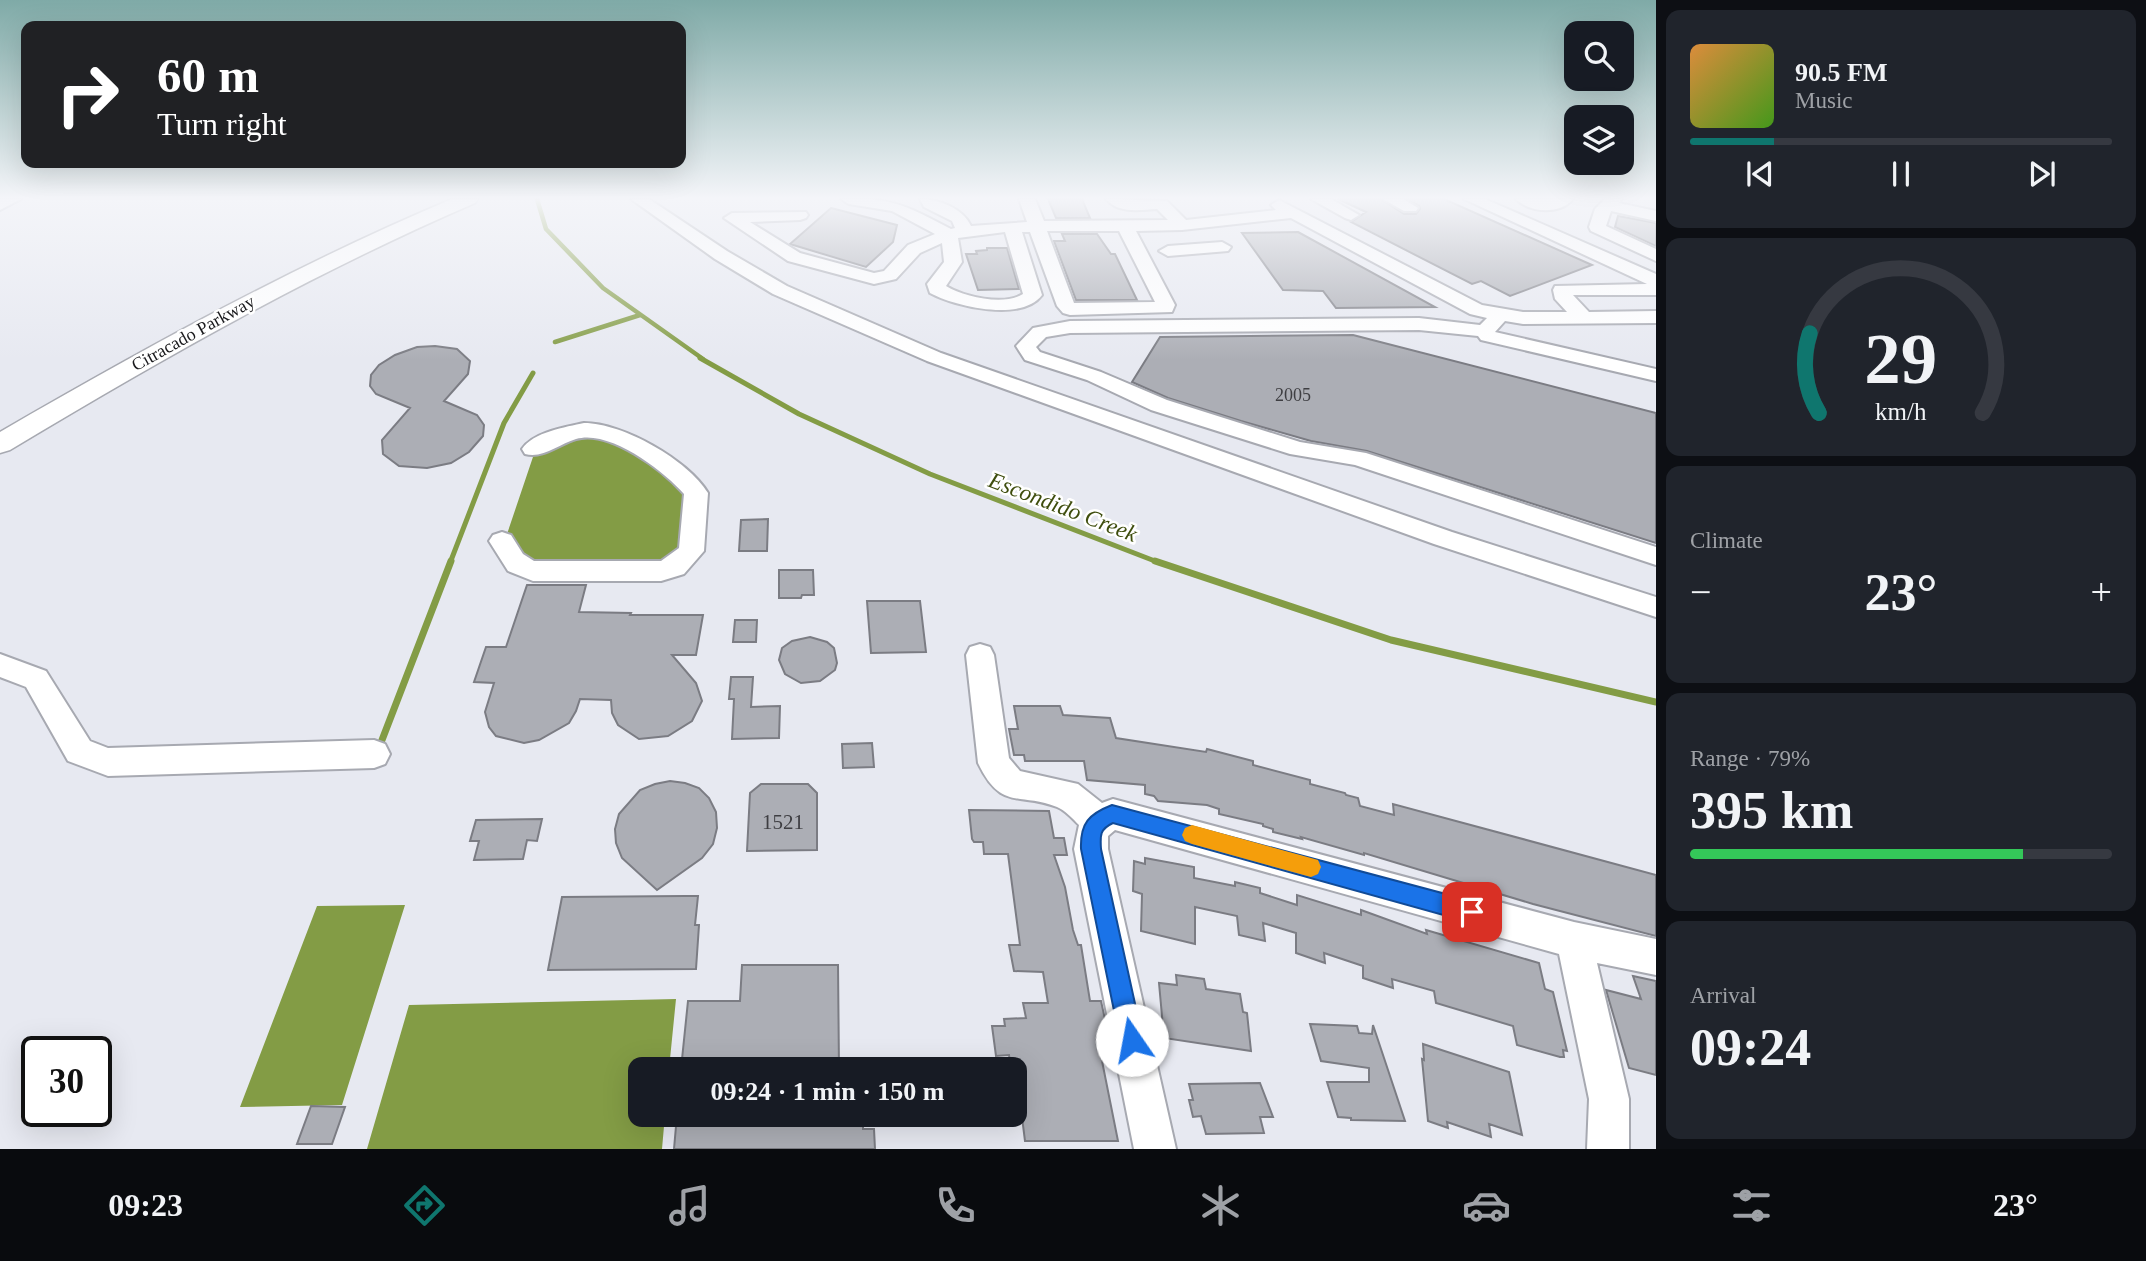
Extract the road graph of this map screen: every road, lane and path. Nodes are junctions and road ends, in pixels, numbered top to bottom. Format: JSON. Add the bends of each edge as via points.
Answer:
{"nodes":[{"id":1,"x":345,"y":253,"type":"edge"},
{"id":2,"x":718,"y":253,"type":"edge"},
{"id":3,"x":787,"y":253,"type":"edge"},
{"id":4,"x":910,"y":253,"type":"edge"},
{"id":5,"x":954,"y":253,"type":"edge"},
{"id":6,"x":1020,"y":253,"type":"edge"},
{"id":7,"x":1046,"y":253,"type":"edge"},
{"id":8,"x":1139,"y":253,"type":"edge"},
{"id":9,"x":1226,"y":253,"type":"edge"},
{"id":10,"x":1369,"y":253,"type":"edge"},
{"id":11,"x":1592,"y":253,"type":"edge"},
{"id":12,"x":1234,"y":263,"type":"dead end"},
{"id":13,"x":1656,"y":281,"type":"edge"},
{"id":14,"x":1656,"y":289,"type":"edge"},
{"id":15,"x":1656,"y":317,"type":"edge"},
{"id":16,"x":1585,"y":318,"type":"junction"},
{"id":17,"x":1492,"y":324,"type":"junction"},
{"id":18,"x":1656,"y":375,"type":"edge"},
{"id":19,"x":4,"y":433,"type":"edge"},
{"id":20,"x":533,"y":449,"type":"dead end"},
{"id":21,"x":502,"y":541,"type":"dead end"},
{"id":22,"x":1656,"y":556,"type":"edge"},
{"id":23,"x":1656,"y":607,"type":"edge"},
{"id":24,"x":979,"y":655,"type":"dead end"},
{"id":25,"x":0,"y":665,"type":"edge"},
{"id":26,"x":374,"y":754,"type":"dead end"},
{"id":27,"x":1098,"y":820,"type":"junction"},
{"id":28,"x":1574,"y":940,"type":"junction"},
{"id":29,"x":1656,"y":957,"type":"edge"},
{"id":30,"x":1155,"y":1149,"type":"edge"},
{"id":31,"x":1608,"y":1149,"type":"edge"}],
"edges":[{"from":1,"to":19,"type":"main road","name":"Citracado Parkway"},
{"from":2,"to":23,"type":"street","via":[[780,290],[934,357],[1443,538]]},
{"from":3,"to":4,"type":"street","via":[[874,279],[890,275]]},
{"from":5,"to":6,"type":"street","via":[[937,289],[949,296],[988,303],[1023,303],[1033,295]]},
{"from":7,"to":8,"type":"lane","via":[[1070,309],[1165,308]]},
{"from":9,"to":12,"type":"street"},
{"from":10,"to":17,"type":"street","via":[[1477,310]]},
{"from":11,"to":13,"type":"street"},
{"from":14,"to":16,"type":"street","via":[[1562,290],[1564,299]]},
{"from":15,"to":16,"type":"street"},
{"from":16,"to":17,"type":"street"},
{"from":17,"to":18,"type":"street","via":[[1488,336]]},
{"from":17,"to":22,"type":"street","via":[[1070,327],[1041,332],[1026,346],[1032,356],[1094,376],[1159,405],[1298,449],[1358,458]]},
{"from":20,"to":21,"type":"street","via":[[571,431],[600,430],[628,439],[696,493],[691,551],[675,567],[661,571],[533,571],[511,560]]},
{"from":24,"to":27,"type":"street","via":[[994,763],[1011,784],[1066,794]]},
{"from":25,"to":26,"type":"street","via":[[36,679],[79,751],[108,762]]},
{"from":27,"to":28,"type":"street","via":[[1112,814],[1142,821]]},
{"from":27,"to":30,"type":"street","via":[[1090,832],[1091,849]]},
{"from":28,"to":29,"type":"street"},
{"from":28,"to":31,"type":"street","via":[[1609,1099]]}]}
